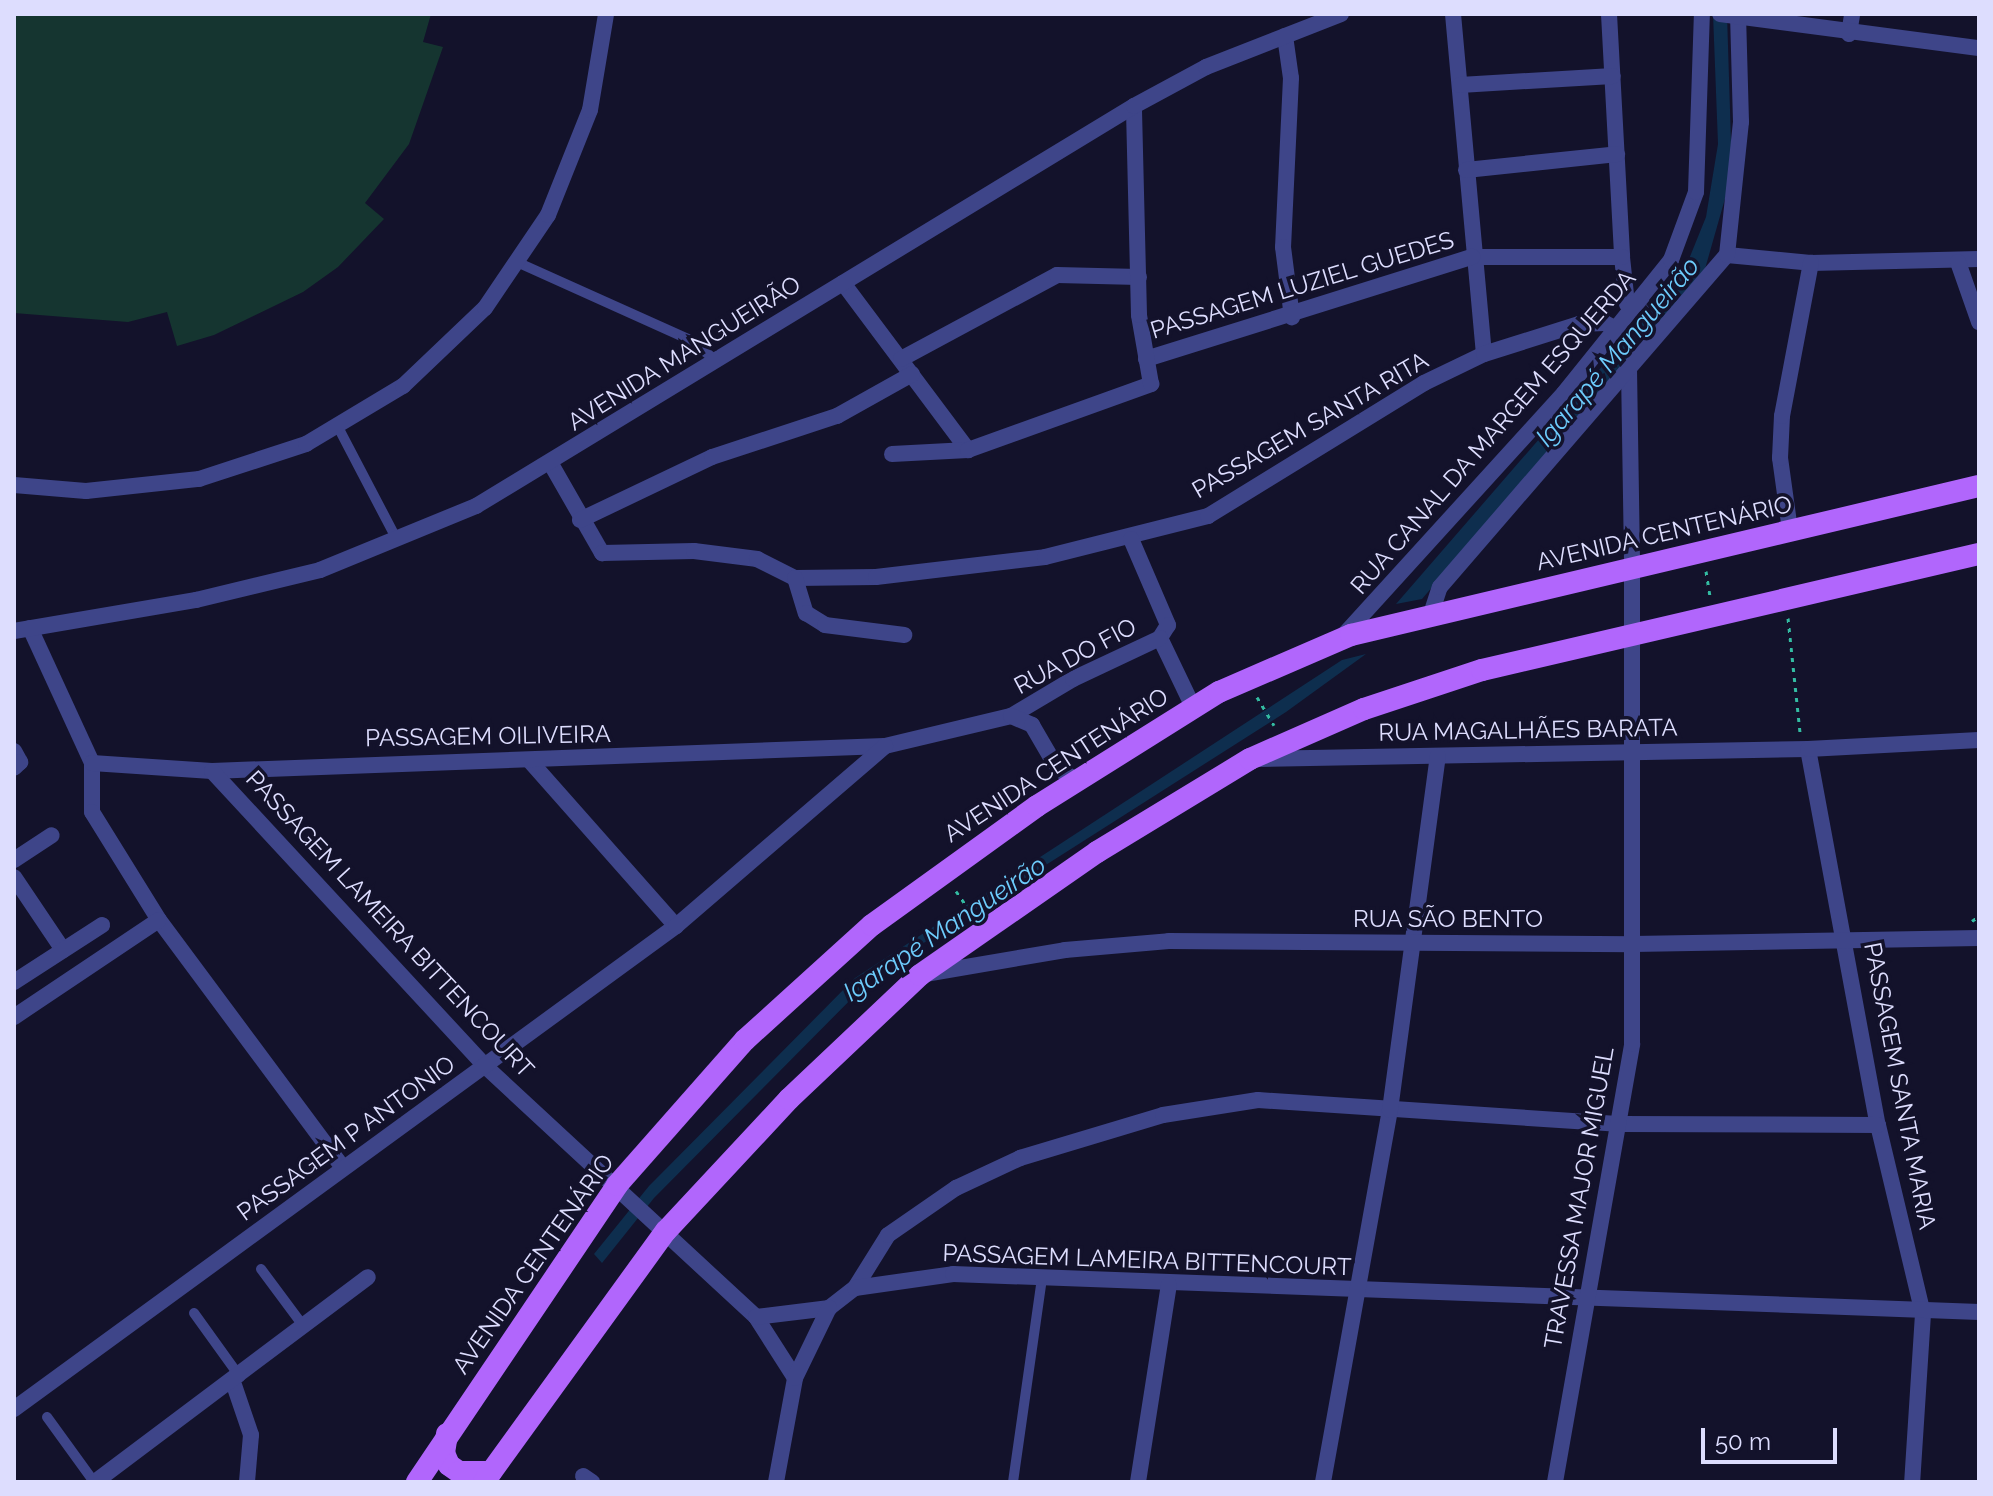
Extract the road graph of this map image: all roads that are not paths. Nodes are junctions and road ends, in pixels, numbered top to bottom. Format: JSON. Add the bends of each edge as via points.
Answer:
{"nodes":[{"id":1,"x":606,"y":14,"type":"edge"},
{"id":2,"x":1341,"y":14,"type":"edge"},
{"id":3,"x":1453,"y":14,"type":"edge"},
{"id":4,"x":1609,"y":14,"type":"edge"},
{"id":5,"x":1702,"y":14,"type":"edge"},
{"id":6,"x":1720,"y":14,"type":"edge"},
{"id":7,"x":1852,"y":14,"type":"edge"},
{"id":8,"x":1738,"y":15,"type":"edge"},
{"id":9,"x":1849,"y":34,"type":"junction"},
{"id":10,"x":1285,"y":36,"type":"junction"},
{"id":11,"x":1979,"y":48,"type":"edge"},
{"id":12,"x":1613,"y":76,"type":"junction"},
{"id":13,"x":1460,"y":85,"type":"junction"},
{"id":14,"x":1134,"y":106,"type":"junction"},
{"id":15,"x":1617,"y":154,"type":"junction"},
{"id":16,"x":1466,"y":170,"type":"junction"},
{"id":17,"x":1727,"y":255,"type":"junction"},
{"id":18,"x":1472,"y":257,"type":"junction"},
{"id":19,"x":1622,"y":257,"type":"junction"},
{"id":20,"x":1979,"y":259,"type":"edge"},
{"id":21,"x":1958,"y":262,"type":"junction"},
{"id":22,"x":519,"y":263,"type":"junction"},
{"id":23,"x":1811,"y":263,"type":"junction"},
{"id":24,"x":1139,"y":277,"type":"junction"},
{"id":25,"x":843,"y":283,"type":"junction"},
{"id":26,"x":1642,"y":303,"type":"junction"},
{"id":27,"x":1292,"y":317,"type":"junction"},
{"id":28,"x":1979,"y":322,"type":"edge"},
{"id":29,"x":1618,"y":330,"type":"junction"},
{"id":30,"x":1484,"y":354,"type":"junction"},
{"id":31,"x":901,"y":359,"type":"junction"},
{"id":32,"x":1146,"y":359,"type":"junction"},
{"id":33,"x":717,"y":361,"type":"junction"},
{"id":34,"x":1629,"y":369,"type":"junction"},
{"id":35,"x":912,"y":374,"type":"junction"},
{"id":36,"x":338,"y":427,"type":"junction"},
{"id":37,"x":968,"y":450,"type":"junction"},
{"id":38,"x":892,"y":454,"type":"dead end"},
{"id":39,"x":551,"y":464,"type":"junction"},
{"id":40,"x":14,"y":485,"type":"edge"},
{"id":41,"x":1979,"y":486,"type":"edge"},
{"id":42,"x":580,"y":520,"type":"junction"},
{"id":43,"x":1790,"y":530,"type":"junction"},
{"id":44,"x":1131,"y":539,"type":"junction"},
{"id":45,"x":397,"y":540,"type":"junction"},
{"id":46,"x":1979,"y":554,"type":"edge"},
{"id":47,"x":1632,"y":568,"type":"junction"},
{"id":48,"x":795,"y":578,"type":"junction"},
{"id":49,"x":1431,"y":614,"type":"junction"},
{"id":50,"x":22,"y":630,"type":"edge"},
{"id":51,"x":1633,"y":633,"type":"junction"},
{"id":52,"x":904,"y":635,"type":"dead end"},
{"id":53,"x":1160,"y":638,"type":"junction"},
{"id":54,"x":1338,"y":641,"type":"junction"},
{"id":55,"x":1193,"y":707,"type":"junction"},
{"id":56,"x":1011,"y":716,"type":"junction"},
{"id":57,"x":1979,"y":740,"type":"edge"},
{"id":58,"x":885,"y":746,"type":"junction"},
{"id":59,"x":1805,"y":749,"type":"junction"},
{"id":60,"x":14,"y":751,"type":"edge"},
{"id":61,"x":1633,"y":752,"type":"junction"},
{"id":62,"x":1438,"y":756,"type":"junction"},
{"id":63,"x":1250,"y":759,"type":"junction"},
{"id":64,"x":529,"y":760,"type":"junction"},
{"id":65,"x":92,"y":763,"type":"junction"},
{"id":66,"x":14,"y":768,"type":"edge"},
{"id":67,"x":212,"y":771,"type":"junction"},
{"id":68,"x":1077,"y":781,"type":"junction"},
{"id":69,"x":52,"y":835,"type":"dead end"},
{"id":70,"x":14,"y":860,"type":"edge"},
{"id":71,"x":14,"y":877,"type":"edge"},
{"id":72,"x":159,"y":920,"type":"junction"},
{"id":73,"x":102,"y":925,"type":"dead end"},
{"id":74,"x":676,"y":926,"type":"junction"},
{"id":75,"x":1979,"y":938,"type":"edge"},
{"id":76,"x":1846,"y":939,"type":"junction"},
{"id":77,"x":1416,"y":944,"type":"junction"},
{"id":78,"x":1633,"y":944,"type":"junction"},
{"id":79,"x":63,"y":950,"type":"junction"},
{"id":80,"x":920,"y":975,"type":"junction"},
{"id":81,"x":14,"y":982,"type":"edge"},
{"id":82,"x":14,"y":1017,"type":"edge"},
{"id":83,"x":485,"y":1066,"type":"junction"},
{"id":84,"x":1390,"y":1110,"type":"junction"},
{"id":85,"x":1621,"y":1124,"type":"junction"},
{"id":86,"x":1878,"y":1125,"type":"junction"},
{"id":87,"x":342,"y":1166,"type":"junction"},
{"id":88,"x":620,"y":1188,"type":"junction"},
{"id":89,"x":661,"y":1227,"type":"junction"},
{"id":90,"x":261,"y":1269,"type":"dead end"},
{"id":91,"x":368,"y":1277,"type":"dead end"},
{"id":92,"x":1042,"y":1279,"type":"junction"},
{"id":93,"x":1169,"y":1284,"type":"junction"},
{"id":94,"x":855,"y":1288,"type":"junction"},
{"id":95,"x":1357,"y":1292,"type":"junction"},
{"id":96,"x":1584,"y":1301,"type":"junction"},
{"id":97,"x":829,"y":1308,"type":"junction"},
{"id":98,"x":1979,"y":1312,"type":"edge"},
{"id":99,"x":194,"y":1313,"type":"dead end"},
{"id":100,"x":1923,"y":1314,"type":"junction"},
{"id":101,"x":756,"y":1317,"type":"junction"},
{"id":102,"x":304,"y":1327,"type":"junction"},
{"id":103,"x":795,"y":1378,"type":"junction"},
{"id":104,"x":237,"y":1379,"type":"junction"},
{"id":105,"x":14,"y":1409,"type":"edge"},
{"id":106,"x":47,"y":1417,"type":"dead end"},
{"id":107,"x":447,"y":1433,"type":"junction"},
{"id":108,"x":488,"y":1477,"type":"edge"},
{"id":109,"x":102,"y":1480,"type":"edge"},
{"id":110,"x":247,"y":1482,"type":"edge"},
{"id":111,"x":417,"y":1482,"type":"edge"},
{"id":112,"x":776,"y":1482,"type":"edge"},
{"id":113,"x":1013,"y":1482,"type":"edge"},
{"id":114,"x":1138,"y":1482,"type":"edge"},
{"id":115,"x":1323,"y":1482,"type":"edge"},
{"id":116,"x":1555,"y":1482,"type":"edge"},
{"id":117,"x":1912,"y":1482,"type":"edge"}],
"edges":[{"from":1,"to":22,"type":"street","via":[[590,110],[572,164]]},
{"from":2,"to":10,"type":"street","name":"AVENIDA MANGUEIRÃO"},
{"from":3,"to":13,"type":"street"},
{"from":4,"to":12,"type":"street"},
{"from":5,"to":26,"type":"street","name":"RUA CANAL DA MARGEM ESQUERDA","via":[[1696,192],[1671,260]]},
{"from":6,"to":8,"type":"street"},
{"from":7,"to":9,"type":"street"},
{"from":8,"to":9,"type":"street"},
{"from":8,"to":17,"type":"street","via":[[1741,122]]},
{"from":9,"to":11,"type":"street"},
{"from":10,"to":14,"type":"street","name":"AVENIDA MANGUEIRÃO","via":[[1206,67]]},
{"from":10,"to":27,"type":"street","via":[[1291,78],[1283,247]]},
{"from":12,"to":13,"type":"street"},
{"from":12,"to":15,"type":"street"},
{"from":13,"to":16,"type":"street"},
{"from":14,"to":24,"type":"street"},
{"from":14,"to":25,"type":"street","name":"AVENIDA MANGUEIRÃO"},
{"from":15,"to":16,"type":"street"},
{"from":15,"to":19,"type":"street"},
{"from":16,"to":18,"type":"street"},
{"from":17,"to":23,"type":"street"},
{"from":17,"to":34,"type":"street"},
{"from":18,"to":19,"type":"street","name":"PASSAGEM LUZIEL GUEDES"},
{"from":18,"to":27,"type":"street","name":"PASSAGEM LUZIEL GUEDES"},
{"from":18,"to":30,"type":"street"},
{"from":19,"to":26,"type":"street","via":[[1627,304]]},
{"from":20,"to":21,"type":"street"},
{"from":21,"to":23,"type":"street"},
{"from":21,"to":28,"type":"street"},
{"from":22,"to":33,"type":"lane","via":[[688,339]]},
{"from":22,"to":36,"type":"street","via":[[446,349],[403,386]]},
{"from":23,"to":43,"type":"street","via":[[1782,425],[1780,458]]},
{"from":24,"to":31,"type":"street","via":[[1057,275]]},
{"from":24,"to":32,"type":"street"},
{"from":25,"to":31,"type":"street"},
{"from":25,"to":33,"type":"street","name":"AVENIDA MANGUEIRÃO"},
{"from":26,"to":29,"type":"street","name":"RUA CANAL DA MARGEM ESQUERDA"},
{"from":27,"to":32,"type":"street","name":"PASSAGEM LUZIEL GUEDES"},
{"from":29,"to":30,"type":"street","name":"PASSAGEM SANTA RITA","via":[[1605,323],[1579,324]]},
{"from":29,"to":54,"type":"street","name":"RUA CANAL DA MARGEM ESQUERDA"},
{"from":30,"to":44,"type":"street","name":"PASSAGEM SANTA RITA","via":[[1424,383],[1222,509]]},
{"from":31,"to":35,"type":"street"},
{"from":32,"to":37,"type":"street","via":[[1151,384]]},
{"from":33,"to":39,"type":"street","name":"AVENIDA MANGUEIRÃO"},
{"from":34,"to":47,"type":"street","name":"TRAVESSA MAJOR MIGUEL"},
{"from":34,"to":49,"type":"street","via":[[1440,587]]},
{"from":35,"to":37,"type":"street"},
{"from":35,"to":42,"type":"street","via":[[837,416],[712,457]]},
{"from":36,"to":40,"type":"street","via":[[254,464],[199,479],[86,491]]},
{"from":36,"to":45,"type":"lane"},
{"from":37,"to":38,"type":"street"},
{"from":39,"to":42,"type":"street","name":"PASSAGEM SANTA RITA"},
{"from":39,"to":45,"type":"street","name":"AVENIDA MANGUEIRÃO","via":[[476,506]]},
{"from":41,"to":43,"type":"main road","name":"AVENIDA CENTENÁRIO"},
{"from":42,"to":48,"type":"street","name":"PASSAGEM SANTA RITA","via":[[602,553],[694,551],[757,559]]},
{"from":43,"to":47,"type":"main road","name":"AVENIDA CENTENÁRIO"},
{"from":44,"to":48,"type":"street","name":"PASSAGEM SANTA RITA","via":[[1045,557],[876,577]]},
{"from":44,"to":53,"type":"street","via":[[1168,625]]},
{"from":45,"to":50,"type":"street","name":"AVENIDA MANGUEIRÃO","via":[[320,570],[196,600]]},
{"from":46,"to":51,"type":"main road"},
{"from":47,"to":49,"type":"main road","name":"AVENIDA CENTENÁRIO"},
{"from":47,"to":51,"type":"street","name":"TRAVESSA MAJOR MIGUEL"},
{"from":48,"to":52,"type":"street","via":[[806,613],[825,625]]},
{"from":49,"to":54,"type":"main road","name":"AVENIDA CENTENÁRIO"},
{"from":50,"to":65,"type":"street"},
{"from":51,"to":61,"type":"street","name":"TRAVESSA MAJOR MIGUEL"},
{"from":51,"to":63,"type":"main road","via":[[1482,670],[1364,709]]},
{"from":53,"to":55,"type":"street"},
{"from":53,"to":56,"type":"street","name":"RUA DO FIO","via":[[1073,679]]},
{"from":54,"to":55,"type":"main road","name":"AVENIDA CENTENÁRIO"},
{"from":55,"to":68,"type":"main road","name":"AVENIDA CENTENÁRIO"},
{"from":56,"to":58,"type":"street","name":"RUA DO FIO"},
{"from":56,"to":68,"type":"street","via":[[1032,725],[1057,768]]},
{"from":57,"to":59,"type":"street","name":"RUA MAGALHÃES BARATA"},
{"from":58,"to":64,"type":"street","name":"PASSAGEM OILIVEIRA"},
{"from":58,"to":74,"type":"street","name":"PASSAGEM P ANTONIO"},
{"from":59,"to":61,"type":"street","name":"RUA MAGALHÃES BARATA"},
{"from":59,"to":76,"type":"street","name":"PASSAGEM SANTA MARIA"},
{"from":60,"to":66,"type":"street","via":[[20,762]]},
{"from":61,"to":62,"type":"street","name":"RUA MAGALHÃES BARATA"},
{"from":61,"to":78,"type":"street","name":"TRAVESSA MAJOR MIGUEL"},
{"from":62,"to":63,"type":"street","name":"RUA MAGALHÃES BARATA"},
{"from":62,"to":77,"type":"street"},
{"from":63,"to":80,"type":"main road","via":[[1097,852]]},
{"from":64,"to":67,"type":"street","name":"PASSAGEM OILIVEIRA"},
{"from":64,"to":74,"type":"street"},
{"from":65,"to":67,"type":"street","name":"PASSAGEM OILIVEIRA"},
{"from":65,"to":72,"type":"street","via":[[92,812]]},
{"from":67,"to":83,"type":"street","name":"PASSAGEM LAMEIRA BITTENCOURT"},
{"from":68,"to":88,"type":"main road","name":"AVENIDA CENTENÁRIO","via":[[872,925],[745,1040]]},
{"from":69,"to":70,"type":"street"},
{"from":71,"to":79,"type":"street"},
{"from":72,"to":82,"type":"street"},
{"from":72,"to":87,"type":"street"},
{"from":73,"to":79,"type":"street"},
{"from":74,"to":83,"type":"street","name":"PASSAGEM P ANTONIO"},
{"from":75,"to":76,"type":"street","name":"RUA SÃO BENTO"},
{"from":76,"to":78,"type":"street","name":"RUA SÃO BENTO"},
{"from":76,"to":86,"type":"street","name":"PASSAGEM SANTA MARIA"},
{"from":77,"to":78,"type":"street","name":"RUA SÃO BENTO"},
{"from":77,"to":80,"type":"street","name":"RUA SÃO BENTO","via":[[1169,941],[1065,950]]},
{"from":77,"to":84,"type":"street"},
{"from":78,"to":85,"type":"street","name":"TRAVESSA MAJOR MIGUEL","via":[[1632,1044]]},
{"from":79,"to":81,"type":"street"},
{"from":80,"to":89,"type":"main road"},
{"from":83,"to":87,"type":"street","name":"PASSAGEM P ANTONIO"},
{"from":83,"to":88,"type":"street","name":"PASSAGEM LAMEIRA BITTENCOURT"},
{"from":84,"to":85,"type":"street"},
{"from":84,"to":94,"type":"street","via":[[1258,1100],[1163,1115],[1084,1136],[1020,1158],[923,1208],[888,1235]]},
{"from":84,"to":95,"type":"street"},
{"from":85,"to":86,"type":"street"},
{"from":85,"to":96,"type":"street","name":"TRAVESSA MAJOR MIGUEL"},
{"from":86,"to":100,"type":"street","name":"PASSAGEM SANTA MARIA"},
{"from":87,"to":105,"type":"street","name":"PASSAGEM P ANTONIO"},
{"from":88,"to":89,"type":"street","name":"PASSAGEM LAMEIRA BITTENCOURT"},
{"from":88,"to":107,"type":"main road","name":"AVENIDA CENTENÁRIO"},
{"from":89,"to":101,"type":"street","name":"PASSAGEM LAMEIRA BITTENCOURT"},
{"from":89,"to":108,"type":"main road"},
{"from":90,"to":102,"type":"lane"},
{"from":91,"to":102,"type":"street"},
{"from":92,"to":93,"type":"street","name":"PASSAGEM LAMEIRA BITTENCOURT"},
{"from":92,"to":94,"type":"street","name":"PASSAGEM LAMEIRA BITTENCOURT","via":[[953,1274]]},
{"from":92,"to":113,"type":"lane"},
{"from":93,"to":95,"type":"street","name":"PASSAGEM LAMEIRA BITTENCOURT"},
{"from":93,"to":114,"type":"street"},
{"from":94,"to":97,"type":"street","name":"PASSAGEM LAMEIRA BITTENCOURT"},
{"from":95,"to":96,"type":"street","name":"PASSAGEM LAMEIRA BITTENCOURT"},
{"from":95,"to":115,"type":"street"},
{"from":96,"to":100,"type":"street","name":"PASSAGEM LAMEIRA BITTENCOURT"},
{"from":96,"to":116,"type":"street","name":"TRAVESSA MAJOR MIGUEL"},
{"from":97,"to":101,"type":"street"},
{"from":97,"to":103,"type":"street"},
{"from":98,"to":100,"type":"street","name":"PASSAGEM LAMEIRA BITTENCOURT"},
{"from":99,"to":104,"type":"lane"},
{"from":100,"to":117,"type":"street","name":"PASSAGEM SANTA MARIA"},
{"from":101,"to":103,"type":"street","name":"PASSAGEM LAMEIRA BITTENCOURT"},
{"from":102,"to":104,"type":"street"},
{"from":103,"to":112,"type":"street"},
{"from":104,"to":109,"type":"street"},
{"from":104,"to":110,"type":"street","via":[[251,1435]]},
{"from":106,"to":109,"type":"lane"},
{"from":107,"to":108,"type":"main road","via":[[444,1453],[449,1465]]},
{"from":107,"to":111,"type":"main road","name":"AVENIDA CENTENÁRIO"}]}
